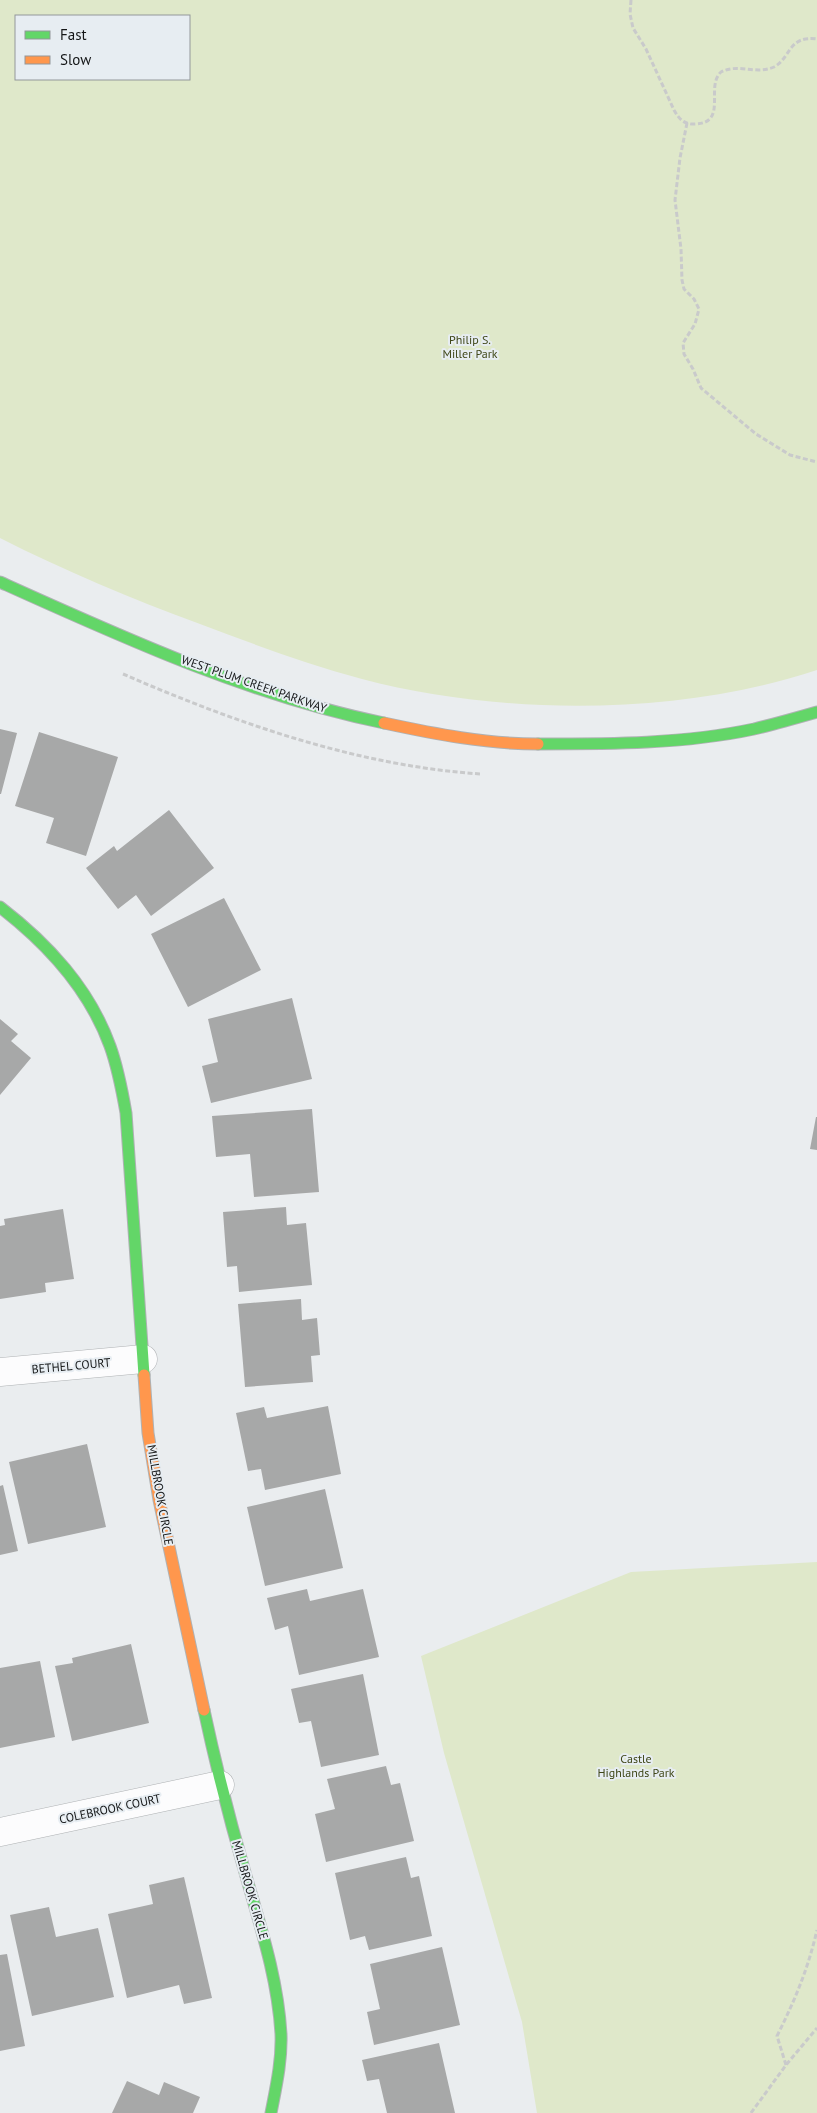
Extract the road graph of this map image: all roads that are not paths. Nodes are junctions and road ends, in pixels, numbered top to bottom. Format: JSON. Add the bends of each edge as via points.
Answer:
{"nodes":[{"id":1,"x":0,"y":582,"type":"edge"},
{"id":2,"x":817,"y":712,"type":"edge"},
{"id":3,"x":0,"y":907,"type":"edge"},
{"id":4,"x":143,"y":1359,"type":"junction"},
{"id":5,"x":0,"y":1372,"type":"edge"},
{"id":6,"x":220,"y":1785,"type":"junction"},
{"id":7,"x":0,"y":1832,"type":"edge"},
{"id":8,"x":271,"y":2113,"type":"edge"}],
"edges":[{"from":1,"to":2,"type":"street","name":"WEST PLUM CREEK PARKWAY","via":[[125,638],[275,694],[354,717],[431,733],[514,744],[607,744],[684,739],[754,729]]},
{"from":3,"to":4,"type":"street","name":"MILLBROOK CIRCLE","via":[[63,964],[105,1031],[118,1071],[126,1113]]},
{"from":4,"to":5,"type":"street","name":"BETHEL COURT"},
{"from":4,"to":6,"type":"street","name":"MILLBROOK CIRCLE","via":[[148,1433],[159,1500]]},
{"from":6,"to":7,"type":"street","name":"COLEBROOK COURT"},
{"from":6,"to":8,"type":"street","name":"MILLBROOK CIRCLE","via":[[277,1995],[280,2068]]}]}
